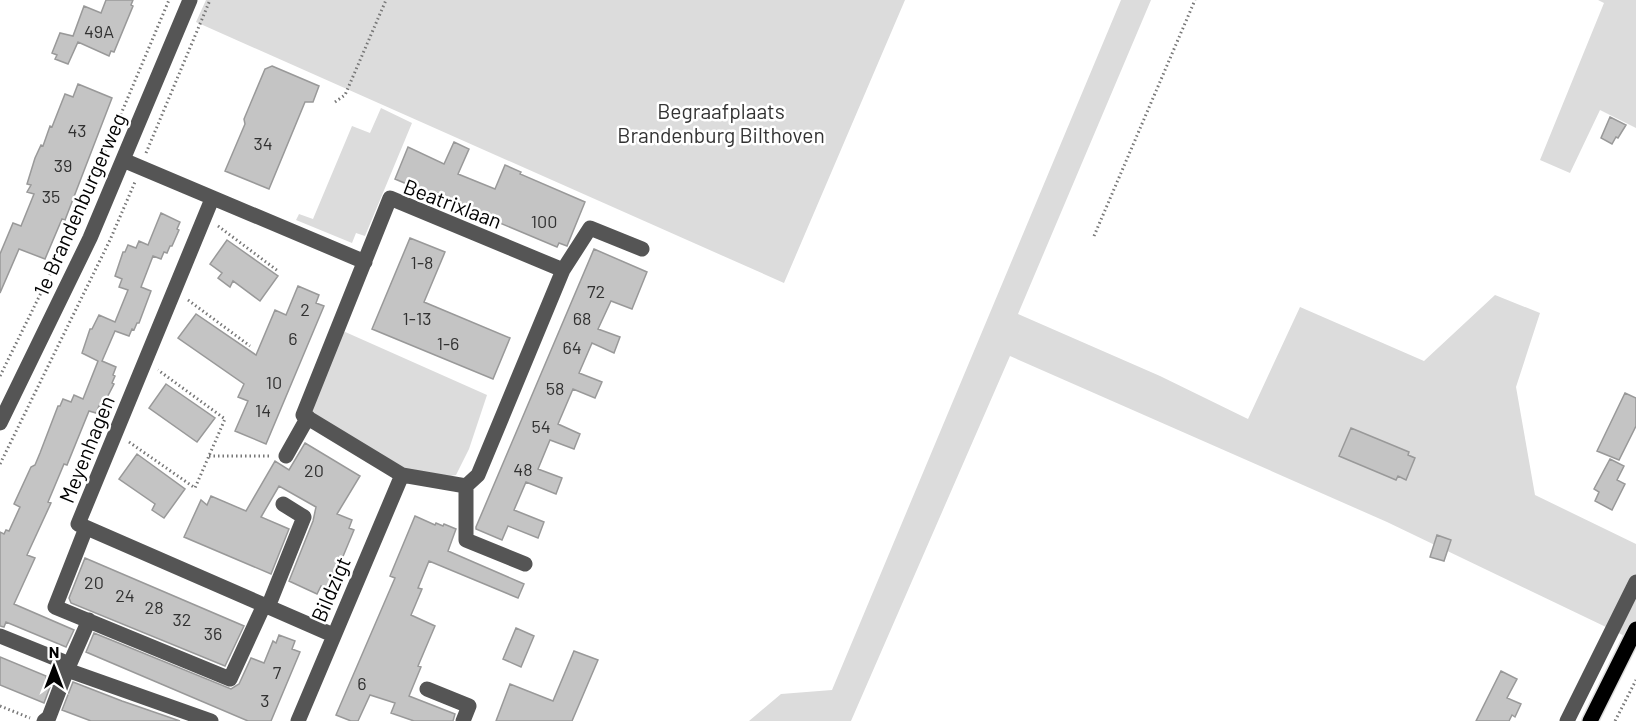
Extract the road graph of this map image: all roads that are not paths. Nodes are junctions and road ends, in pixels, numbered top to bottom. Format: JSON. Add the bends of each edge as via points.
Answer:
{"nodes":[{"id":1,"x":190,"y":0,"type":"edge"},
{"id":2,"x":123,"y":160,"type":"junction"},
{"id":3,"x":212,"y":199,"type":"junction"},
{"id":4,"x":642,"y":249,"type":"dead end"},
{"id":5,"x":365,"y":262,"type":"junction"},
{"id":6,"x":563,"y":270,"type":"junction"},
{"id":7,"x":308,"y":417,"type":"junction"},
{"id":8,"x":0,"y":423,"type":"edge"},
{"id":9,"x":286,"y":456,"type":"road end"},
{"id":10,"x":402,"y":475,"type":"junction"},
{"id":11,"x":466,"y":486,"type":"junction"},
{"id":12,"x":283,"y":504,"type":"dead end"},
{"id":13,"x":86,"y":528,"type":"junction"},
{"id":14,"x":525,"y":564,"type":"dead end"},
{"id":15,"x":1636,"y":582,"type":"edge"},
{"id":16,"x":266,"y":606,"type":"junction"},
{"id":17,"x":89,"y":620,"type":"junction"},
{"id":18,"x":1636,"y":629,"type":"edge"},
{"id":19,"x":333,"y":635,"type":"junction"},
{"id":20,"x":0,"y":636,"type":"edge"},
{"id":21,"x":67,"y":670,"type":"junction"},
{"id":22,"x":427,"y":689,"type":"dead end"},
{"id":23,"x":303,"y":720,"type":"edge"},
{"id":24,"x":41,"y":721,"type":"edge"},
{"id":25,"x":211,"y":721,"type":"edge"},
{"id":26,"x":463,"y":721,"type":"edge"},
{"id":27,"x":1568,"y":721,"type":"edge"},
{"id":28,"x":1590,"y":721,"type":"edge"}],
"edges":[{"from":1,"to":2,"type":"street","name":"1e Brandenburgerweg"},
{"from":2,"to":3,"type":"street"},
{"from":2,"to":8,"type":"street","name":"1e Brandenburgerweg","via":[[90,238]]},
{"from":3,"to":5,"type":"street"},
{"from":3,"to":13,"type":"street","name":"Meyenhagen","via":[[78,524]]},
{"from":4,"to":6,"type":"street","via":[[590,228]]},
{"from":5,"to":6,"type":"street","name":"Beatrixlaan","via":[[390,198]]},
{"from":5,"to":7,"type":"street","name":"Beatrixlaan","via":[[303,414]]},
{"from":6,"to":11,"type":"street","via":[[478,475]]},
{"from":7,"to":9,"type":"street"},
{"from":7,"to":10,"type":"street"},
{"from":10,"to":11,"type":"street"},
{"from":10,"to":19,"type":"street","name":"Bildzigt"},
{"from":11,"to":14,"type":"street","via":[[466,540]]},
{"from":12,"to":16,"type":"street","via":[[304,517]]},
{"from":13,"to":16,"type":"street","name":"Meyenhagen"},
{"from":13,"to":17,"type":"street","via":[[55,607]]},
{"from":15,"to":27,"type":"street"},
{"from":16,"to":17,"type":"street","via":[[230,679]]},
{"from":16,"to":19,"type":"street","name":"Meyenhagen"},
{"from":17,"to":21,"type":"street"},
{"from":18,"to":28,"type":"main road"},
{"from":19,"to":23,"type":"street","name":"Bildzigt"},
{"from":20,"to":24,"type":"street","via":[[62,661]]},
{"from":21,"to":24,"type":"street","via":[[49,717]]},
{"from":21,"to":25,"type":"street"},
{"from":22,"to":26,"type":"street","via":[[469,706]]}]}
